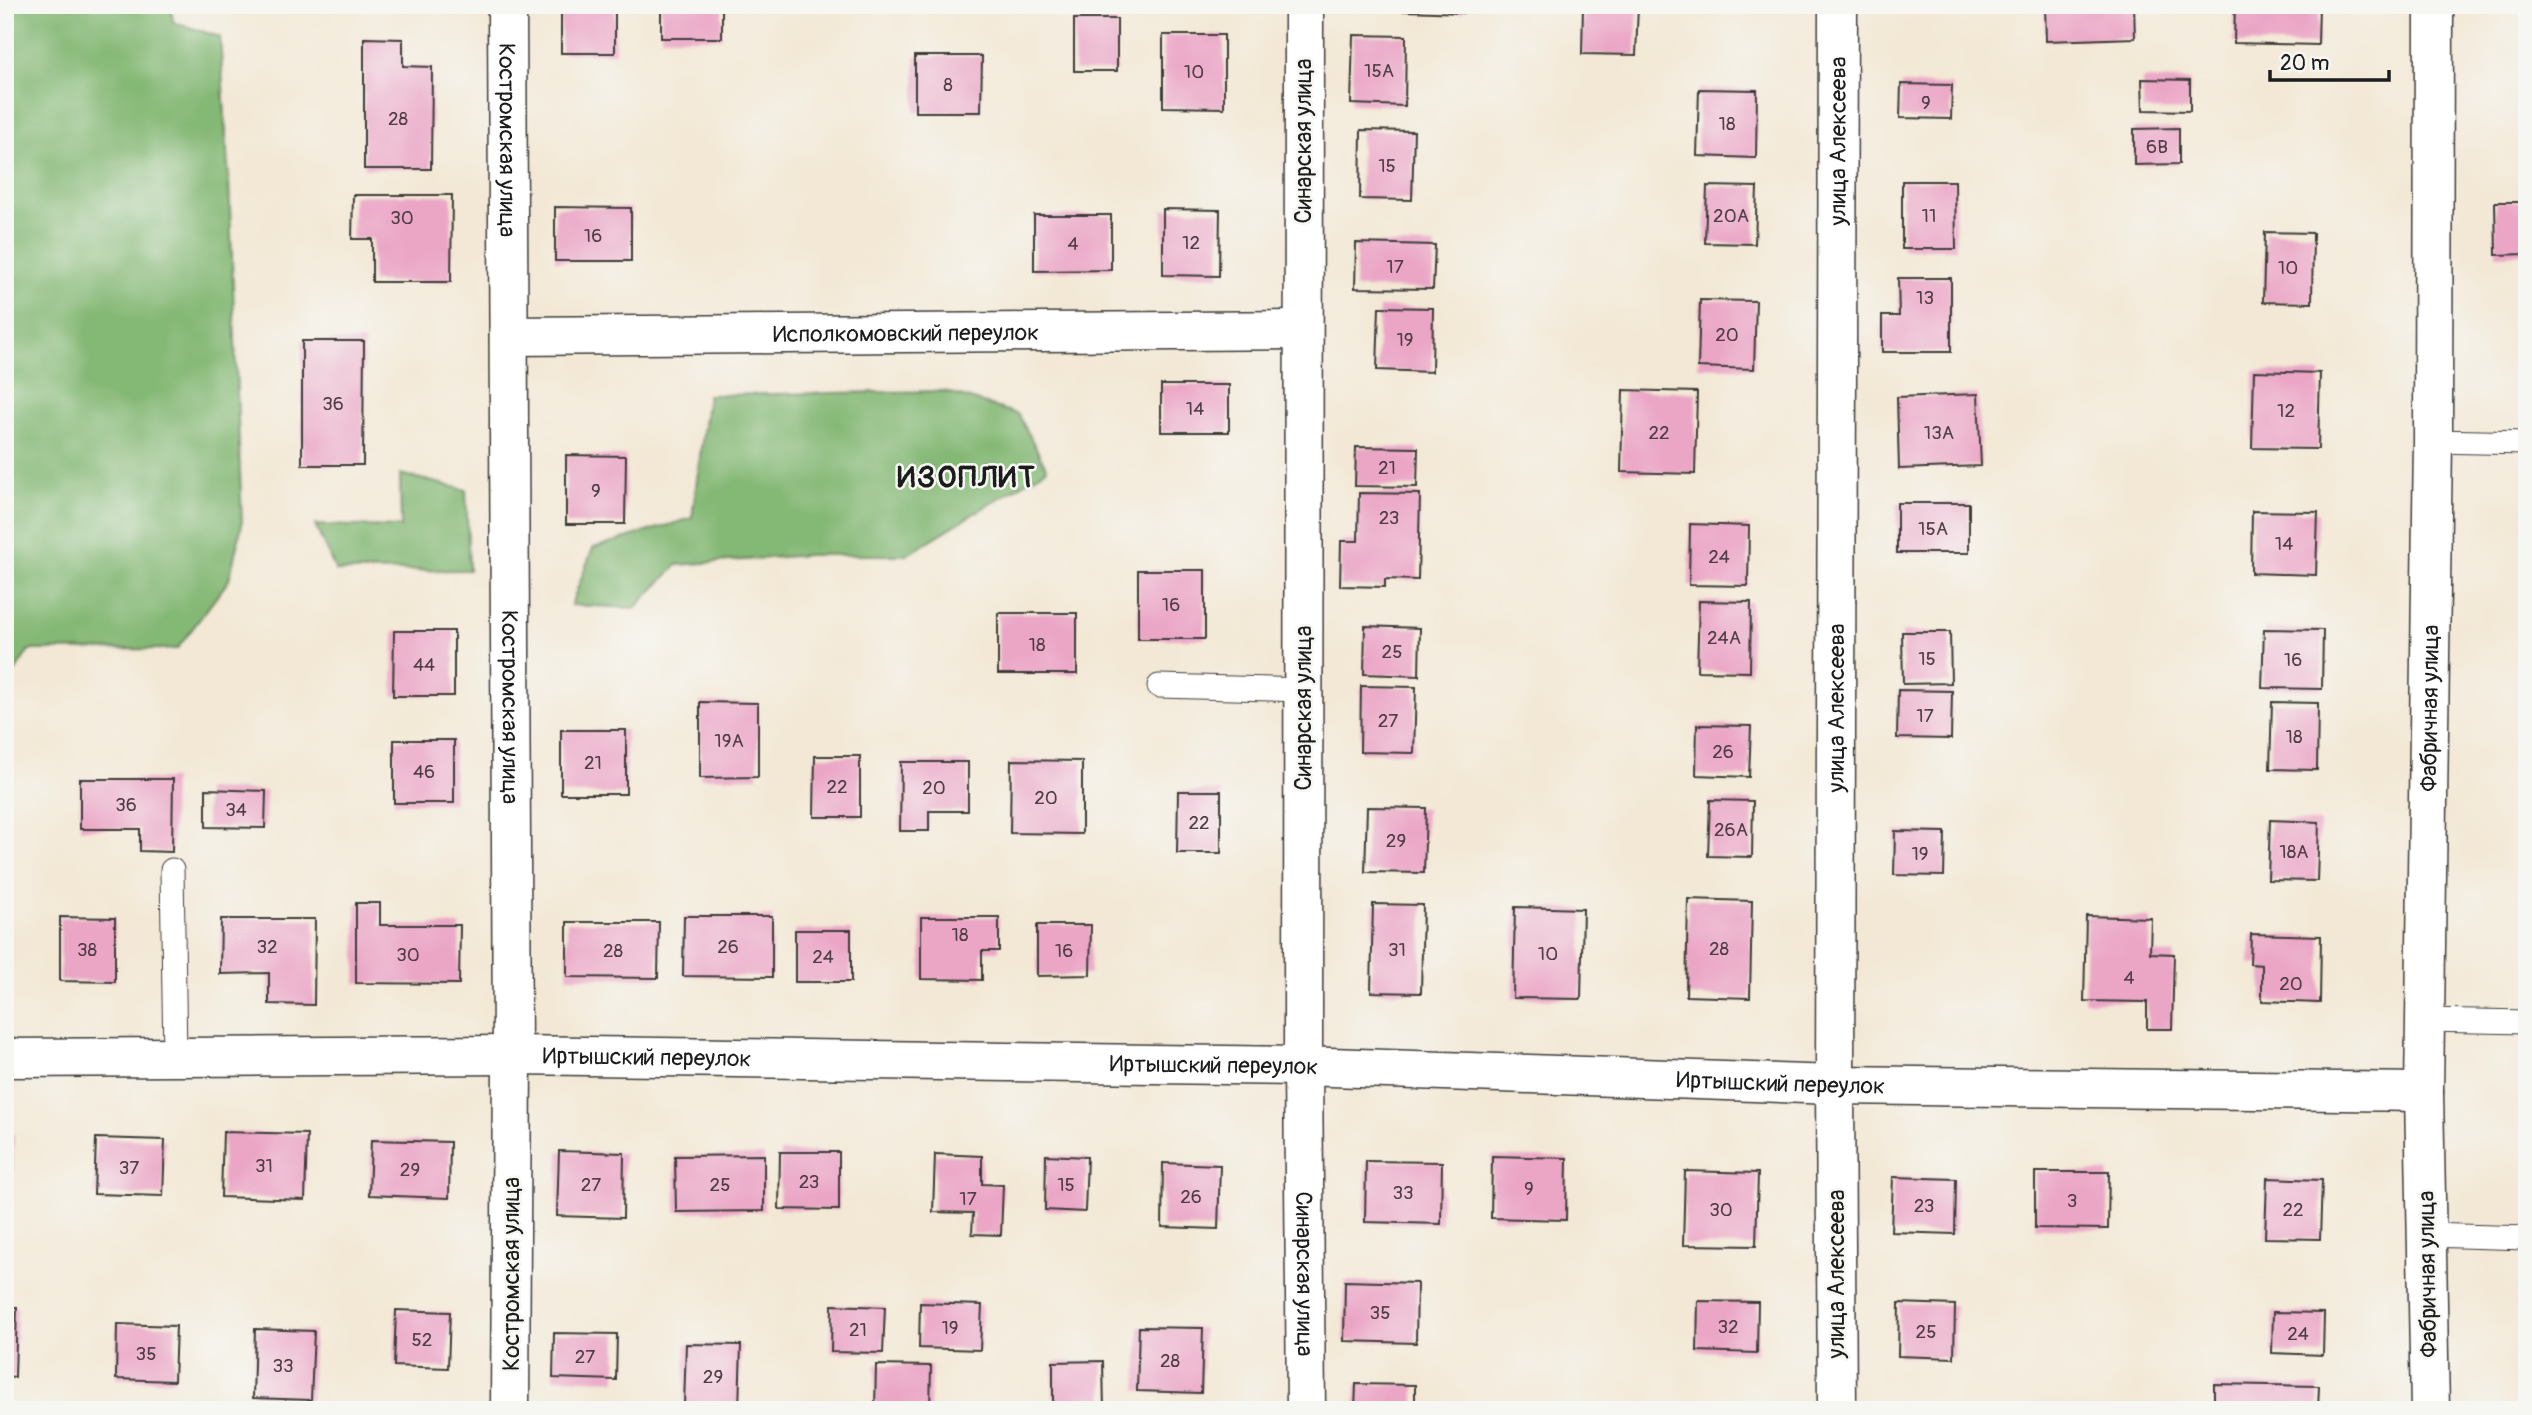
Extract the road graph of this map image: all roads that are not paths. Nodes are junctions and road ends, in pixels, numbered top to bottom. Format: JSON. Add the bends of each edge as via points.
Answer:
{"nodes":[{"id":1,"x":507,"y":5,"type":"edge"},
{"id":2,"x":1304,"y":5,"type":"edge"},
{"id":3,"x":1838,"y":5,"type":"edge"},
{"id":4,"x":2434,"y":5,"type":"edge"},
{"id":5,"x":1303,"y":330,"type":"junction"},
{"id":6,"x":509,"y":335,"type":"junction"},
{"id":7,"x":2433,"y":441,"type":"junction"},
{"id":8,"x":2527,"y":443,"type":"edge"},
{"id":9,"x":1159,"y":686,"type":"dead end"},
{"id":10,"x":1303,"y":690,"type":"junction"},
{"id":11,"x":172,"y":870,"type":"dead end"},
{"id":12,"x":2424,"y":1020,"type":"junction"},
{"id":13,"x":2527,"y":1022,"type":"edge"},
{"id":14,"x":513,"y":1055,"type":"junction"},
{"id":15,"x":175,"y":1057,"type":"junction"},
{"id":16,"x":5,"y":1058,"type":"edge"},
{"id":17,"x":1303,"y":1066,"type":"junction"},
{"id":18,"x":1835,"y":1085,"type":"junction"},
{"id":19,"x":2424,"y":1092,"type":"junction"},
{"id":20,"x":2427,"y":1235,"type":"junction"},
{"id":21,"x":2527,"y":1238,"type":"edge"},
{"id":22,"x":510,"y":1410,"type":"edge"},
{"id":23,"x":1306,"y":1410,"type":"edge"},
{"id":24,"x":1837,"y":1410,"type":"edge"},
{"id":25,"x":2430,"y":1410,"type":"edge"}],
"edges":[{"from":1,"to":6,"type":"street","name":"Костромская улица"},
{"from":2,"to":5,"type":"street","name":"Синарская улица"},
{"from":3,"to":18,"type":"street","name":"улица Алексеева"},
{"from":4,"to":7,"type":"street","name":"Фабричная улица"},
{"from":5,"to":6,"type":"street","name":"Исполкомовский переулок"},
{"from":5,"to":10,"type":"street","name":"Синарская улица"},
{"from":6,"to":14,"type":"street","name":"Костромская улица"},
{"from":7,"to":8,"type":"lane"},
{"from":7,"to":12,"type":"street","name":"Фабричная улица"},
{"from":9,"to":10,"type":"lane"},
{"from":10,"to":17,"type":"street","name":"Синарская улица"},
{"from":11,"to":15,"type":"lane"},
{"from":12,"to":13,"type":"lane"},
{"from":12,"to":19,"type":"street","name":"Фабричная улица"},
{"from":14,"to":15,"type":"street","name":"Иртышский переулок"},
{"from":14,"to":17,"type":"street","name":"Иртышский переулок"},
{"from":14,"to":22,"type":"street","name":"Костромская улица"},
{"from":15,"to":16,"type":"street","name":"Иртышский переулок"},
{"from":17,"to":18,"type":"street","name":"Иртышский переулок"},
{"from":17,"to":23,"type":"street","name":"Синарская улица"},
{"from":18,"to":19,"type":"street","name":"Иртышский переулок"},
{"from":18,"to":24,"type":"street","name":"улица Алексеева"},
{"from":19,"to":20,"type":"street","name":"Фабричная улица"},
{"from":20,"to":21,"type":"lane"},
{"from":20,"to":25,"type":"street","name":"Фабричная улица"}]}
